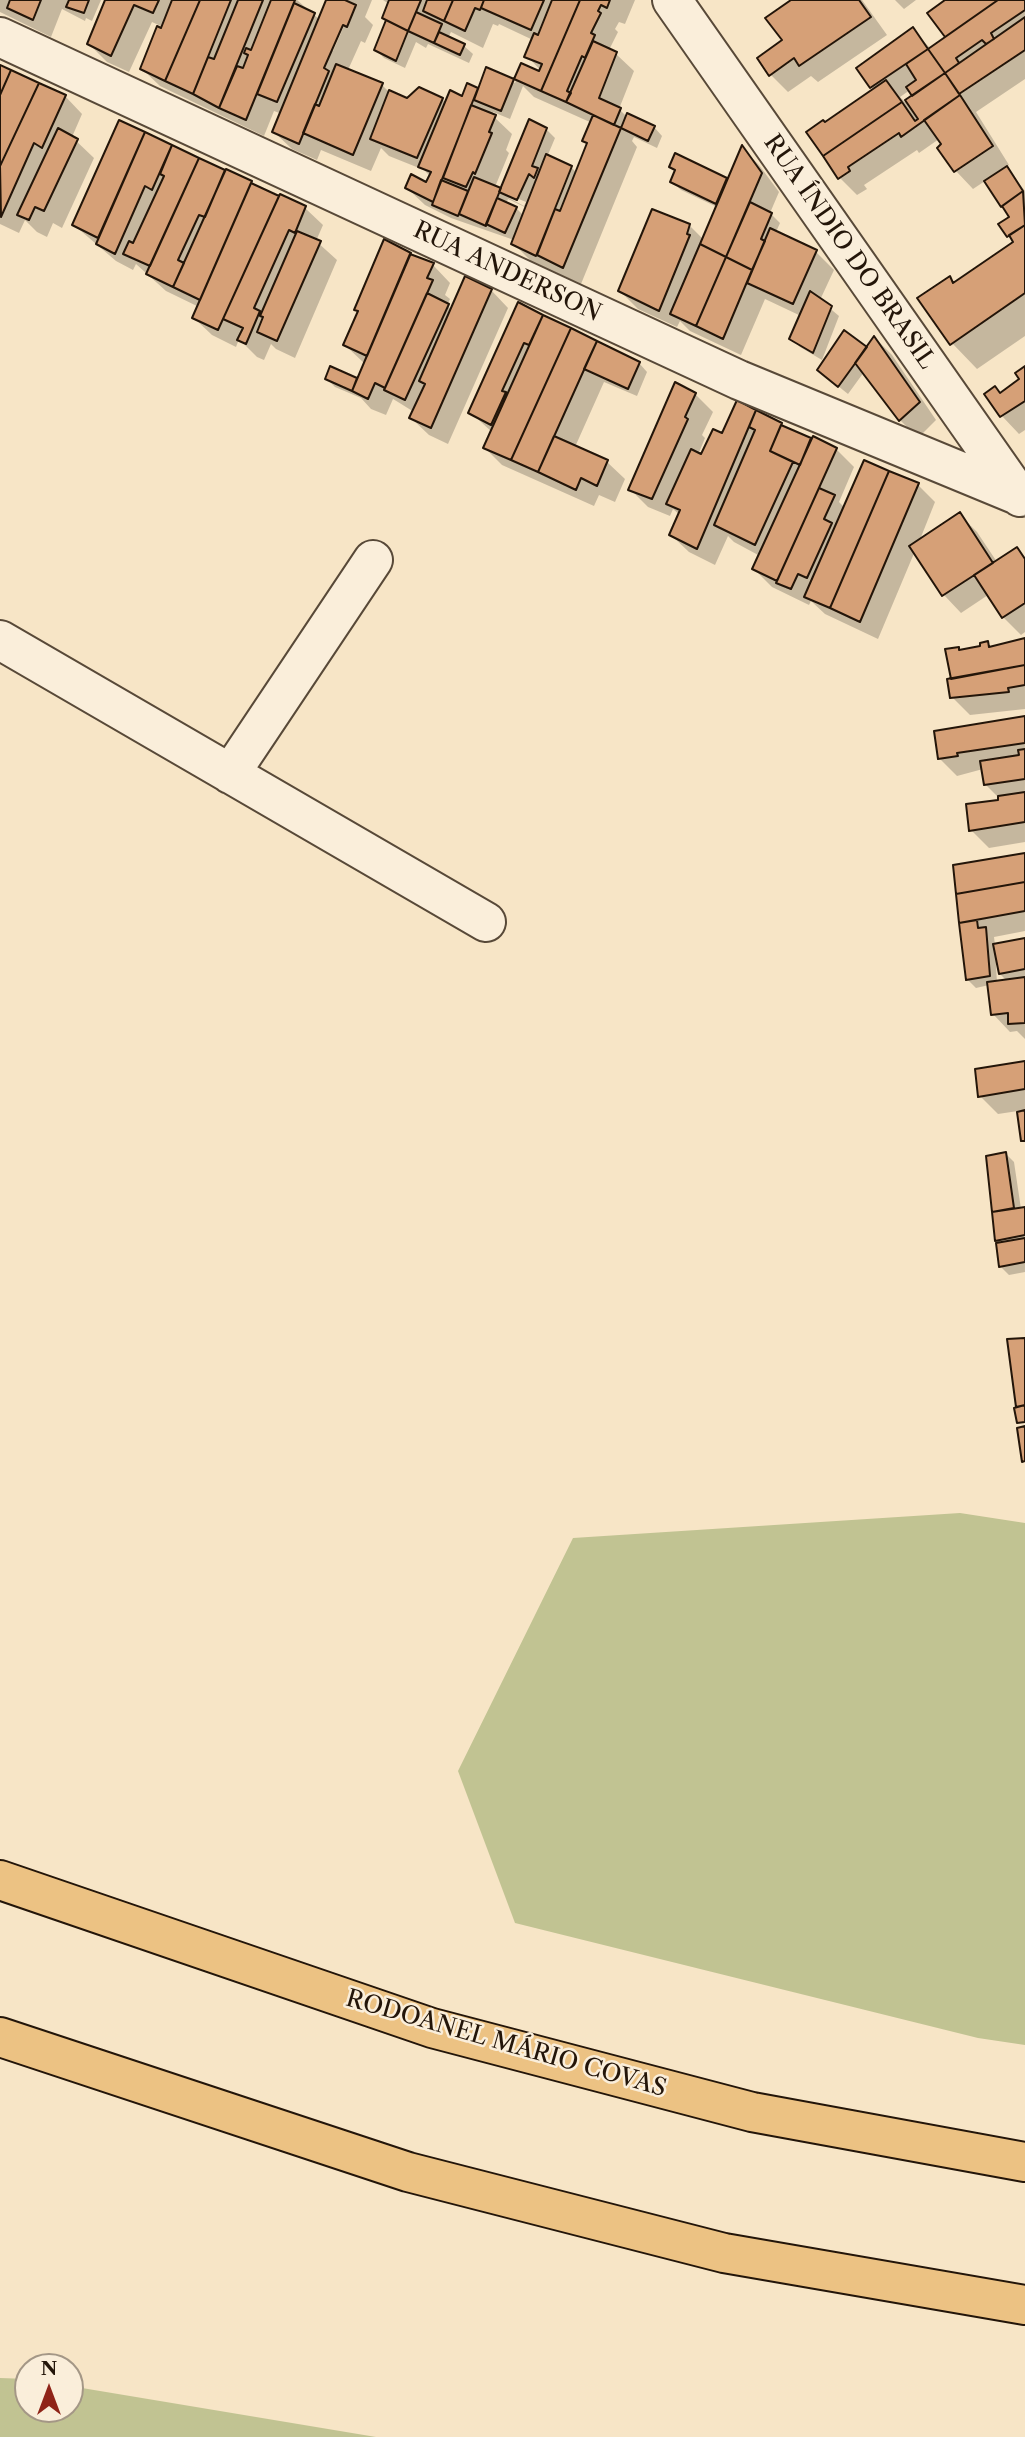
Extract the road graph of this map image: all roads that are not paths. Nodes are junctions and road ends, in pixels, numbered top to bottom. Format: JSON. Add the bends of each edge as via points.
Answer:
{"nodes":[{"id":1,"x":672,"y":0,"type":"edge"},
{"id":2,"x":0,"y":37,"type":"edge"},
{"id":3,"x":1022,"y":500,"type":"edge"},
{"id":4,"x":373,"y":560,"type":"dead end"},
{"id":5,"x":5,"y":652,"type":"edge"},
{"id":6,"x":230,"y":774,"type":"junction"},
{"id":7,"x":486,"y":922,"type":"dead end"},
{"id":8,"x":0,"y":1880,"type":"edge"},
{"id":9,"x":0,"y":2037,"type":"edge"},
{"id":10,"x":1025,"y":2162,"type":"edge"},
{"id":11,"x":1025,"y":2305,"type":"edge"}],
"edges":[{"from":1,"to":3,"type":"street","name":"RUA ÍNDIO DO BRASIL"},
{"from":2,"to":3,"type":"street","name":"RUA ANDERSON","via":[[739,380]]},
{"from":4,"to":6,"type":"street"},
{"from":5,"to":6,"type":"street"},
{"from":6,"to":7,"type":"street"},
{"from":8,"to":10,"type":"highway","name":"RODOANEL MÁRIO COVAS","via":[[432,2028],[752,2112]]},
{"from":9,"to":11,"type":"highway","via":[[422,2176],[724,2253]]}]}
